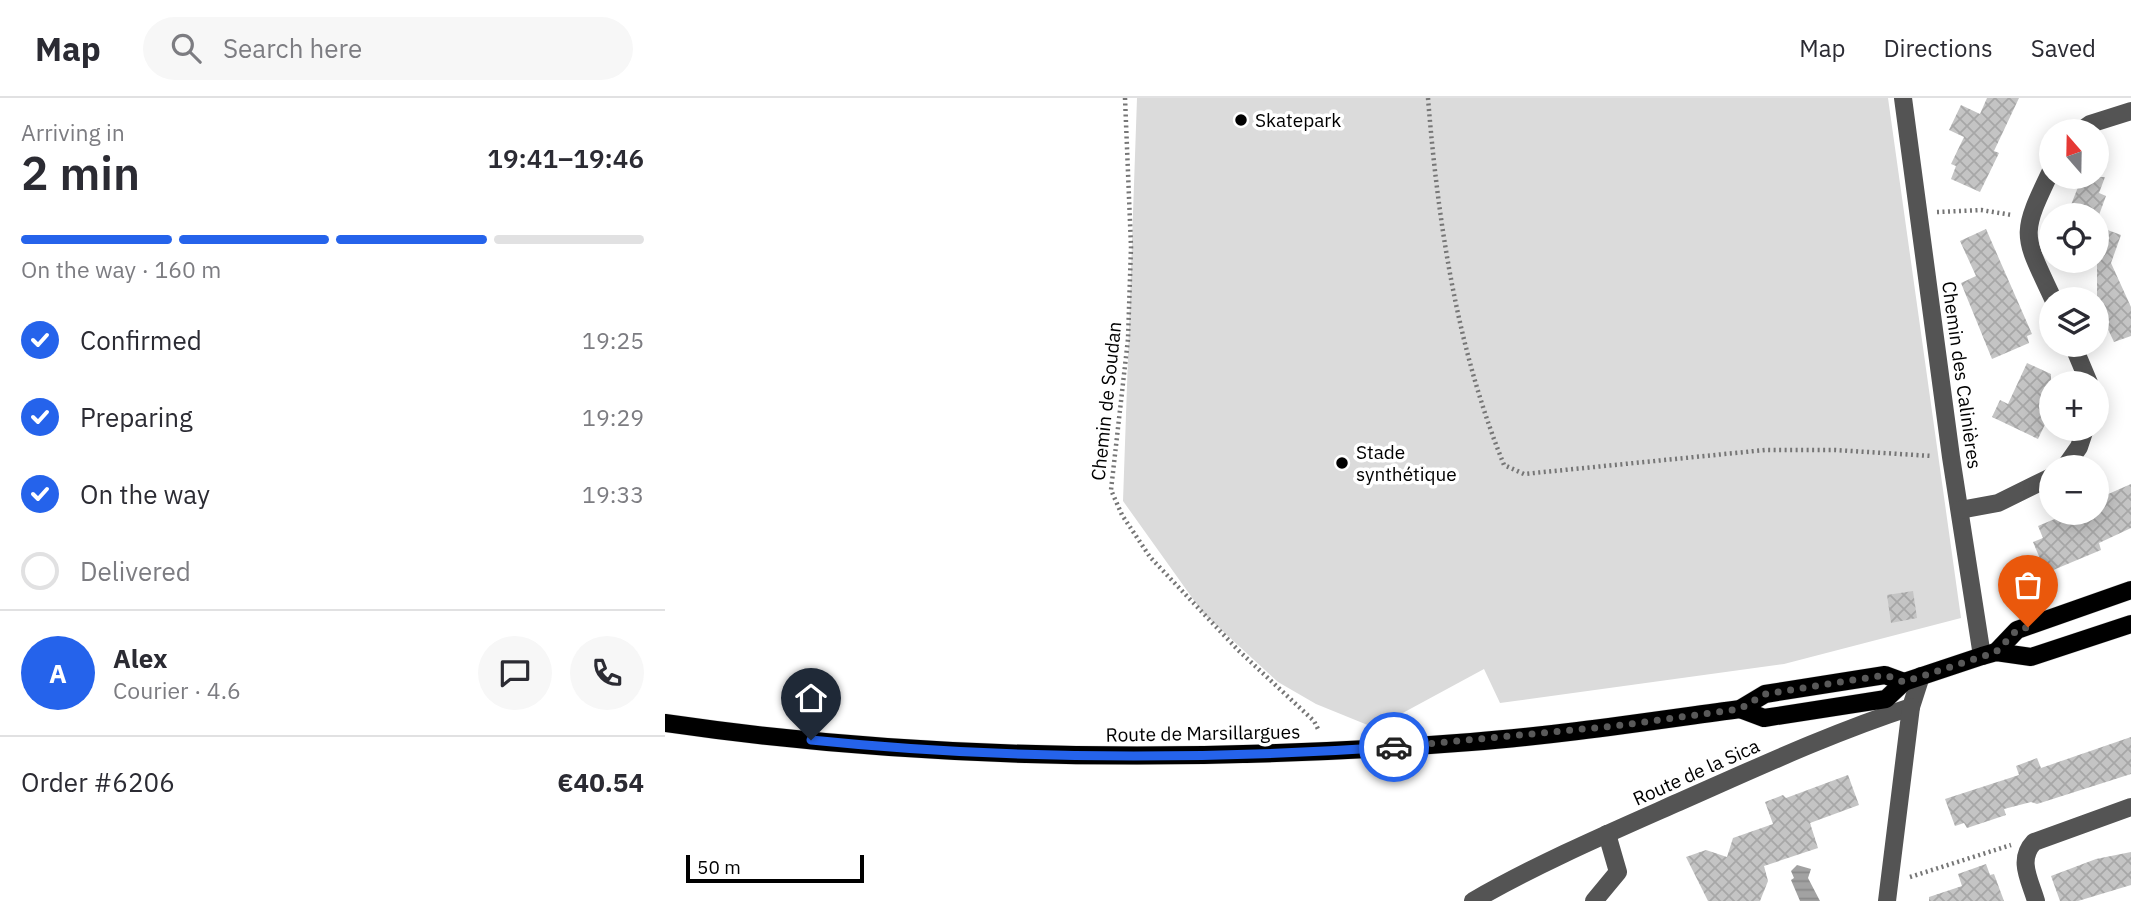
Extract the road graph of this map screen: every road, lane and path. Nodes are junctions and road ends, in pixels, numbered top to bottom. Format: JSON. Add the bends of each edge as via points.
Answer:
{"nodes":[{"id":1,"x":1125,"y":98,"type":"edge"},
{"id":2,"x":1428,"y":98,"type":"edge"},
{"id":3,"x":1903,"y":98,"type":"edge"},
{"id":4,"x":2131,"y":111,"type":"edge"},
{"id":5,"x":2109,"y":119,"type":"edge"},
{"id":6,"x":2042,"y":189,"type":"edge"},
{"id":7,"x":1919,"y":213,"type":"junction"},
{"id":8,"x":2028,"y":218,"type":"junction"},
{"id":9,"x":2047,"y":287,"type":"edge"},
{"id":10,"x":1951,"y":457,"type":"junction"},
{"id":11,"x":2039,"y":483,"type":"edge"},
{"id":12,"x":1960,"y":510,"type":"junction"},
{"id":13,"x":2131,"y":590,"type":"edge"},
{"id":14,"x":2131,"y":624,"type":"edge"},
{"id":15,"x":1989,"y":654,"type":"junction"},
{"id":16,"x":1921,"y":676,"type":"junction"},
{"id":17,"x":1911,"y":707,"type":"junction"},
{"id":18,"x":665,"y":723,"type":"edge"},
{"id":19,"x":1325,"y":752,"type":"junction"},
{"id":20,"x":2131,"y":807,"type":"edge"},
{"id":21,"x":1607,"y":834,"type":"junction"},
{"id":22,"x":2026,"y":850,"type":"junction"},
{"id":23,"x":1888,"y":893,"type":"edge"},
{"id":24,"x":1479,"y":900,"type":"edge"},
{"id":25,"x":1594,"y":901,"type":"edge"},
{"id":26,"x":2036,"y":901,"type":"edge"}],
"edges":[{"from":1,"to":19,"type":"path","name":"Chemin de Soudan","via":[[1131,247],[1128,339],[1111,491],[1150,557],[1238,650],[1314,721]]},
{"from":2,"to":10,"type":"path","via":[[1455,307],[1482,411],[1504,465],[1524,474],[1765,450]]},
{"from":3,"to":7,"type":"street","name":"Chemin des Calinières"},
{"from":4,"to":5,"type":"street"},
{"from":6,"to":8,"type":"street"},
{"from":7,"to":8,"type":"path","via":[[1981,210]]},
{"from":7,"to":10,"type":"street","name":"Chemin des Calinières"},
{"from":8,"to":9,"type":"street","via":[[2028,245]]},
{"from":10,"to":12,"type":"street","name":"Chemin des Calinières"},
{"from":11,"to":12,"type":"street","via":[[1998,503]]},
{"from":12,"to":15,"type":"street","name":"Chemin des Calinières"},
{"from":13,"to":15,"type":"main road","via":[[2017,630]]},
{"from":14,"to":15,"type":"main road","via":[[2031,657]]},
{"from":15,"to":16,"type":"main road","name":"Route de Marsillargues"},
{"from":16,"to":17,"type":"street"},
{"from":16,"to":19,"type":"main road","name":"Route de Marsillargues","via":[[1904,682],[1886,699],[1764,718],[1740,709],[1474,742]]},
{"from":17,"to":21,"type":"street","name":"Route de la Sica","via":[[1853,726]]},
{"from":17,"to":23,"type":"street"},
{"from":18,"to":19,"type":"main road","name":"Route de Marsillargues","via":[[885,748],[1097,755]]},
{"from":20,"to":22,"type":"street","via":[[2034,842]]},
{"from":21,"to":24,"type":"street","name":"Route de la Sica"},
{"from":21,"to":25,"type":"street","via":[[1618,872]]},
{"from":22,"to":23,"type":"path","via":[[2010,845]]},
{"from":22,"to":26,"type":"street","via":[[2024,859]]}]}
